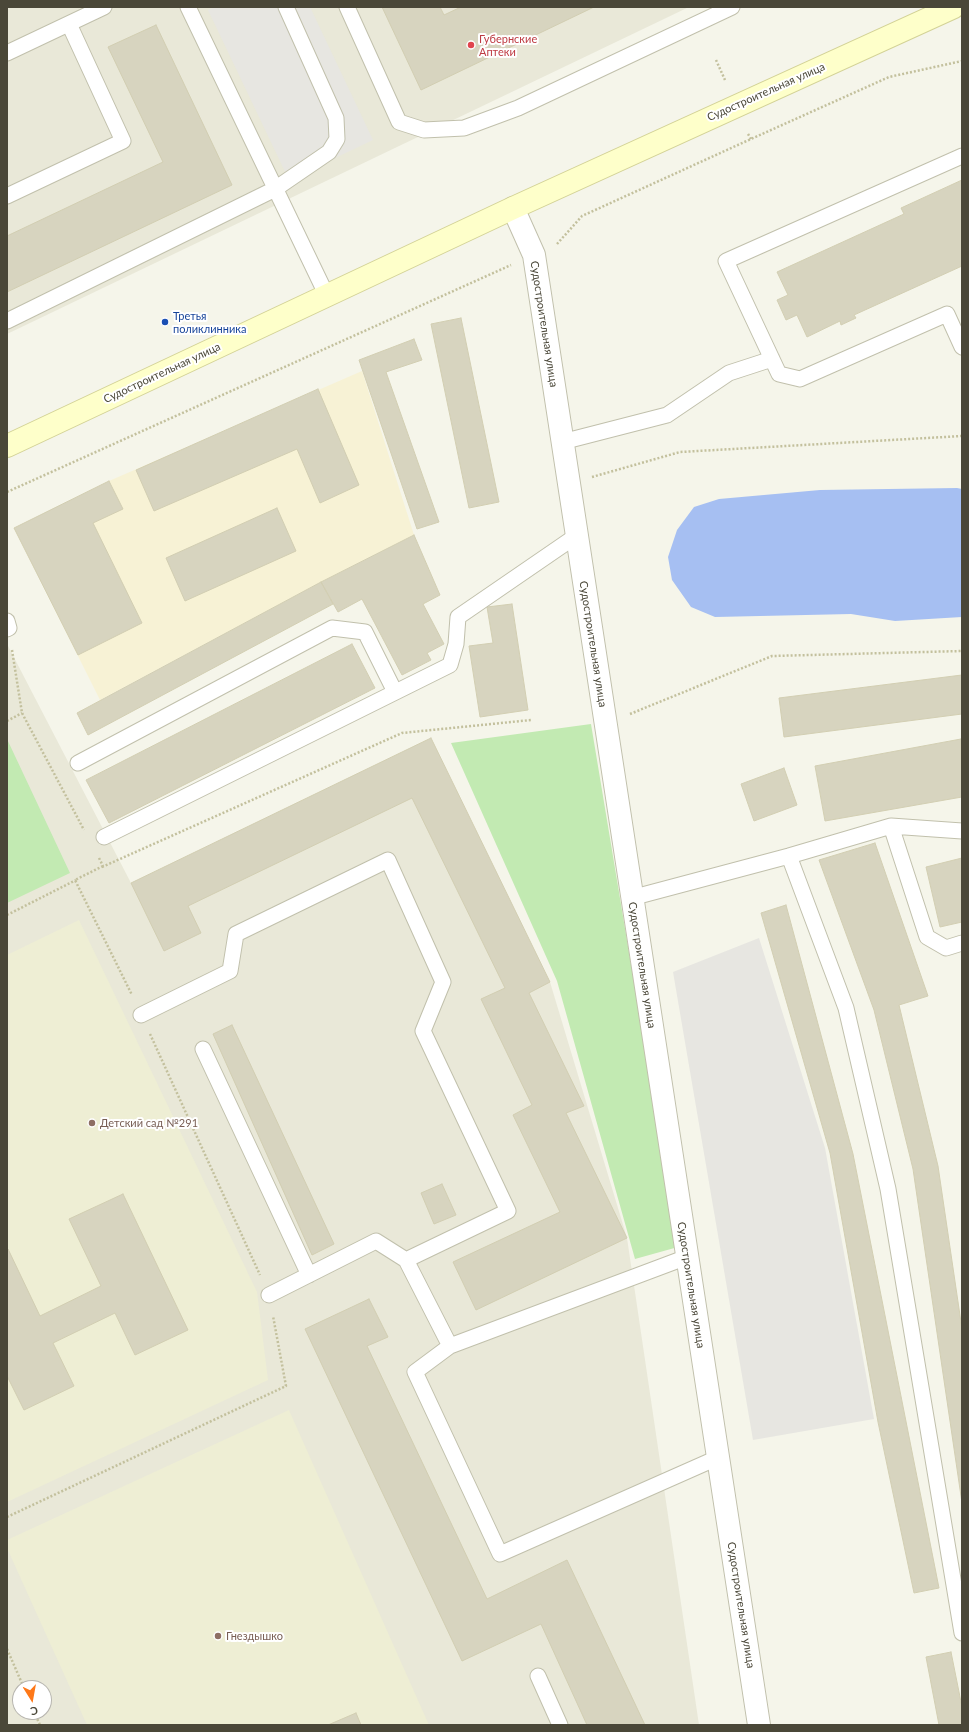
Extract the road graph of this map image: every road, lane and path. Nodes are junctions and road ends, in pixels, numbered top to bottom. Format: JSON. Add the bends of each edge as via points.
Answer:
{"nodes":[{"id":1,"x":104,"y":7,"type":"edge"},
{"id":2,"x":188,"y":7,"type":"edge"},
{"id":3,"x":286,"y":7,"type":"edge"},
{"id":4,"x":347,"y":7,"type":"edge"},
{"id":5,"x":732,"y":7,"type":"edge"},
{"id":6,"x":954,"y":7,"type":"edge"},
{"id":7,"x":69,"y":24,"type":"junction"},
{"id":8,"x":7,"y":53,"type":"edge"},
{"id":9,"x":716,"y":60,"type":"dead end"},
{"id":10,"x":962,"y":61,"type":"edge"},
{"id":11,"x":725,"y":80,"type":"dead end"},
{"id":12,"x":748,"y":134,"type":"dead end"},
{"id":13,"x":751,"y":139,"type":"junction"},
{"id":14,"x":962,"y":156,"type":"edge"},
{"id":15,"x":276,"y":189,"type":"junction"},
{"id":16,"x":7,"y":196,"type":"edge"},
{"id":17,"x":513,"y":208,"type":"junction"},
{"id":18,"x":534,"y":255,"type":"junction"},
{"id":19,"x":327,"y":296,"type":"junction"},
{"id":20,"x":7,"y":321,"type":"edge"},
{"id":21,"x":962,"y":347,"type":"edge"},
{"id":22,"x":772,"y":359,"type":"junction"},
{"id":23,"x":962,"y":436,"type":"edge"},
{"id":24,"x":562,"y":442,"type":"junction"},
{"id":25,"x":7,"y":446,"type":"edge"},
{"id":26,"x":589,"y":478,"type":"dead end"},
{"id":27,"x":7,"y":492,"type":"edge"},
{"id":28,"x":576,"y":536,"type":"junction"},
{"id":29,"x":8,"y":626,"type":"edge"},
{"id":30,"x":962,"y":651,"type":"edge"},
{"id":31,"x":396,"y":692,"type":"junction"},
{"id":32,"x":22,"y":713,"type":"junction"},
{"id":33,"x":623,"y":717,"type":"dead end"},
{"id":34,"x":532,"y":720,"type":"dead end"},
{"id":35,"x":7,"y":721,"type":"edge"},
{"id":36,"x":78,"y":763,"type":"dead end"},
{"id":37,"x":890,"y":826,"type":"junction"},
{"id":38,"x":85,"y":831,"type":"dead end"},
{"id":39,"x":962,"y":831,"type":"edge"},
{"id":40,"x":104,"y":837,"type":"dead end"},
{"id":41,"x":96,"y":852,"type":"dead end"},
{"id":42,"x":789,"y":856,"type":"junction"},
{"id":43,"x":103,"y":866,"type":"junction"},
{"id":44,"x":75,"y":880,"type":"junction"},
{"id":45,"x":631,"y":898,"type":"junction"},
{"id":46,"x":7,"y":915,"type":"edge"},
{"id":47,"x":962,"y":943,"type":"edge"},
{"id":48,"x":141,"y":1015,"type":"junction"},
{"id":49,"x":203,"y":1049,"type":"dead end"},
{"id":50,"x":687,"y":1257,"type":"junction"},
{"id":51,"x":406,"y":1260,"type":"junction"},
{"id":52,"x":309,"y":1275,"type":"junction"},
{"id":53,"x":269,"y":1295,"type":"junction"},
{"id":54,"x":450,"y":1346,"type":"junction"},
{"id":55,"x":718,"y":1458,"type":"junction"},
{"id":56,"x":7,"y":1516,"type":"edge"},
{"id":57,"x":962,"y":1633,"type":"edge"},
{"id":58,"x":7,"y":1649,"type":"edge"},
{"id":59,"x":538,"y":1676,"type":"dead end"},
{"id":60,"x":21,"y":1680,"type":"edge"},
{"id":61,"x":560,"y":1725,"type":"edge"},
{"id":62,"x":759,"y":1725,"type":"edge"}],
"edges":[{"from":1,"to":7,"type":"lane"},
{"from":2,"to":15,"type":"lane"},
{"from":3,"to":15,"type":"lane","via":[[336,118],[337,139],[329,152]]},
{"from":4,"to":5,"type":"lane","via":[[399,122],[424,130],[464,128],[518,108]]},
{"from":6,"to":17,"type":"main road","name":"Судостроительная улица"},
{"from":7,"to":8,"type":"lane"},
{"from":7,"to":16,"type":"lane","via":[[123,141]]},
{"from":9,"to":11,"type":"path"},
{"from":10,"to":13,"type":"path","via":[[890,77]]},
{"from":12,"to":13,"type":"path"},
{"from":13,"to":18,"type":"path","via":[[582,216],[559,244]]},
{"from":14,"to":22,"type":"lane","via":[[726,261]]},
{"from":15,"to":19,"type":"lane"},
{"from":15,"to":20,"type":"lane"},
{"from":17,"to":18,"type":"street","name":"Судостроительная улица"},
{"from":17,"to":19,"type":"main road","name":"Судостроительная улица"},
{"from":18,"to":24,"type":"street","name":"Судостроительная улица"},
{"from":18,"to":27,"type":"path"},
{"from":19,"to":25,"type":"main road","name":"Судостроительная улица"},
{"from":21,"to":22,"type":"lane","via":[[947,314],[800,379],[779,374]]},
{"from":22,"to":24,"type":"lane","via":[[729,373],[667,416]]},
{"from":23,"to":26,"type":"path","via":[[680,452]]},
{"from":24,"to":28,"type":"street","name":"Судостроительная улица"},
{"from":28,"to":31,"type":"lane","via":[[458,617],[456,644],[450,665]]},
{"from":28,"to":45,"type":"street","name":"Судостроительная улица"},
{"from":29,"to":32,"type":"path"},
{"from":30,"to":33,"type":"path","via":[[772,656]]},
{"from":31,"to":36,"type":"lane","via":[[365,632],[332,628]]},
{"from":31,"to":40,"type":"lane"},
{"from":32,"to":35,"type":"path"},
{"from":32,"to":38,"type":"path"},
{"from":34,"to":43,"type":"path","via":[[402,733]]},
{"from":37,"to":39,"type":"lane"},
{"from":37,"to":42,"type":"lane"},
{"from":37,"to":47,"type":"lane","via":[[927,937],[946,948]]},
{"from":41,"to":43,"type":"path"},
{"from":42,"to":45,"type":"lane"},
{"from":42,"to":57,"type":"lane","via":[[846,1008],[888,1189]]},
{"from":43,"to":44,"type":"path"},
{"from":44,"to":46,"type":"path"},
{"from":44,"to":48,"type":"path"},
{"from":45,"to":50,"type":"street","name":"Судостроительная улица"},
{"from":48,"to":51,"type":"lane","via":[[230,971],[236,934],[388,860],[443,982],[423,1031],[508,1211]]},
{"from":48,"to":53,"type":"path"},
{"from":49,"to":52,"type":"lane"},
{"from":50,"to":54,"type":"lane"},
{"from":50,"to":55,"type":"street","name":"Судостроительная улица"},
{"from":51,"to":52,"type":"lane","via":[[376,1241]]},
{"from":51,"to":54,"type":"lane"},
{"from":52,"to":53,"type":"lane"},
{"from":53,"to":56,"type":"path","via":[[286,1386]]},
{"from":54,"to":55,"type":"lane","via":[[415,1372],[500,1554]]},
{"from":55,"to":62,"type":"street","name":"Судостроительная улица"},
{"from":58,"to":60,"type":"path"},
{"from":59,"to":61,"type":"lane"}]}
